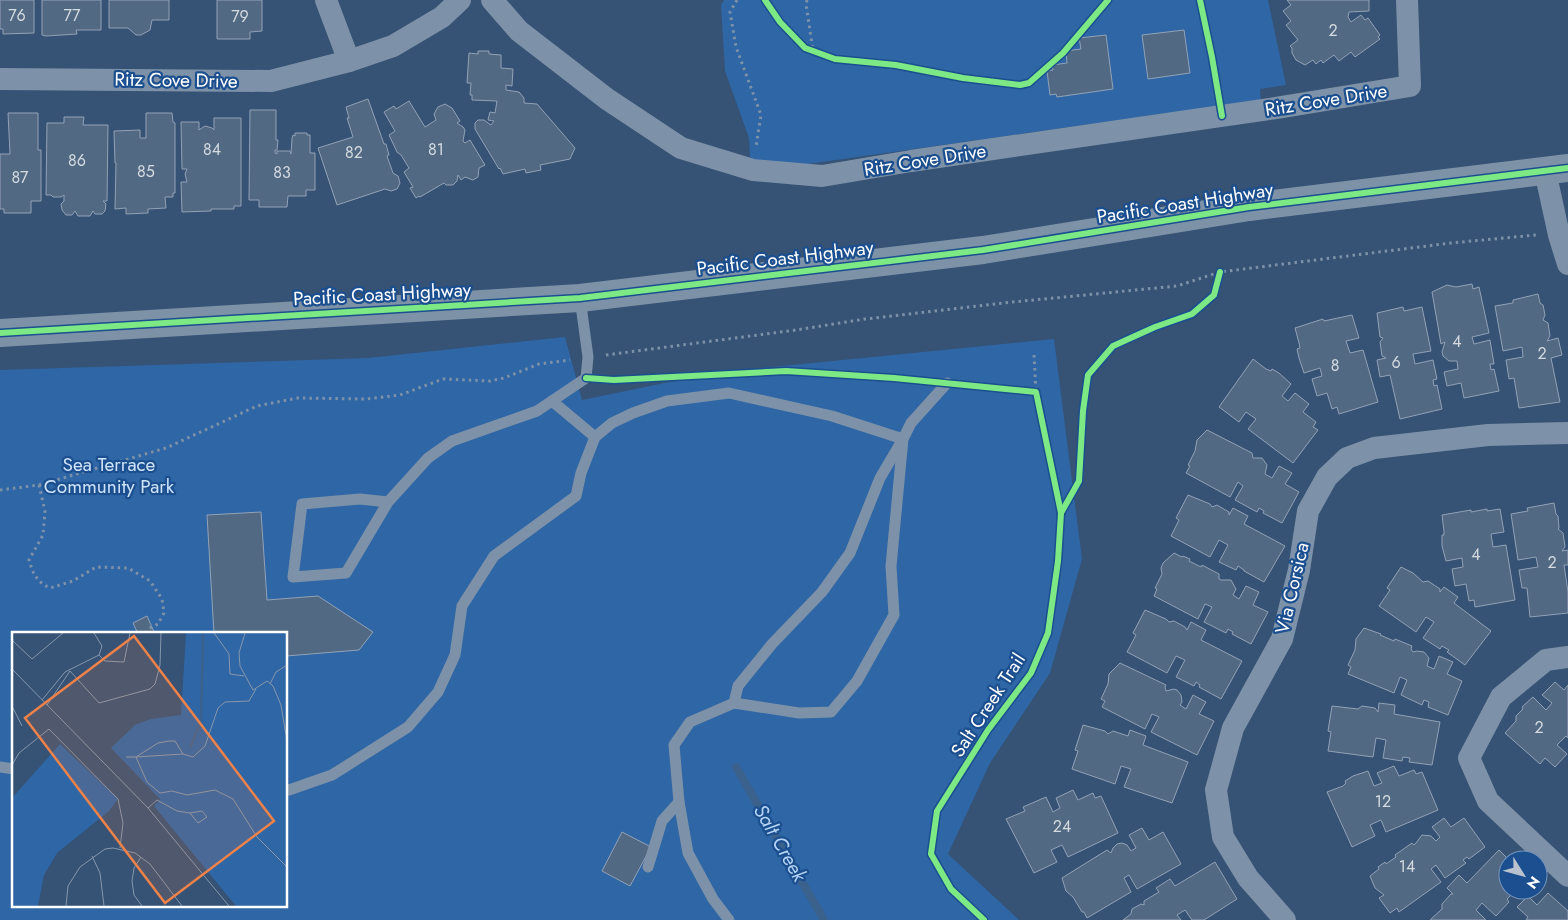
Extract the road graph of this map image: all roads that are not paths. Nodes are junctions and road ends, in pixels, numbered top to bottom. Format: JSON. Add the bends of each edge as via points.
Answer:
{"nodes":[{"id":1,"x":326,"y":0,"type":"edge"},
{"id":2,"x":460,"y":0,"type":"edge"},
{"id":3,"x":492,"y":0,"type":"edge"},
{"id":4,"x":1408,"y":0,"type":"edge"},
{"id":5,"x":349,"y":61,"type":"junction"},
{"id":6,"x":0,"y":79,"type":"edge"},
{"id":7,"x":1556,"y":170,"type":"edge"},
{"id":8,"x":1568,"y":264,"type":"edge"},
{"id":9,"x":580,"y":298,"type":"junction"},
{"id":10,"x":0,"y":332,"type":"edge"},
{"id":11,"x":947,"y":383,"type":"dead end"},
{"id":12,"x":552,"y":401,"type":"junction"},
{"id":13,"x":1568,"y":433,"type":"edge"},
{"id":14,"x":595,"y":437,"type":"junction"},
{"id":15,"x":903,"y":439,"type":"junction"},
{"id":16,"x":388,"y":502,"type":"junction"},
{"id":17,"x":1568,"y":657,"type":"edge"},
{"id":18,"x":734,"y":703,"type":"junction"},
{"id":19,"x":288,"y":790,"type":"edge"},
{"id":20,"x":679,"y":802,"type":"junction"},
{"id":21,"x":648,"y":867,"type":"dead end"},
{"id":22,"x":1568,"y":876,"type":"edge"},
{"id":23,"x":729,"y":920,"type":"edge"},
{"id":24,"x":1285,"y":920,"type":"edge"}],
"edges":[{"from":1,"to":5,"type":"street"},
{"from":2,"to":5,"type":"street","name":"Ritz Cove Drive","via":[[442,17],[393,46]]},
{"from":3,"to":4,"type":"street","name":"Ritz Cove Drive","via":[[526,37],[607,99],[681,148],[753,170],[822,176],[1410,86]]},
{"from":5,"to":6,"type":"street","name":"Ritz Cove Drive","via":[[271,81]]},
{"from":7,"to":8,"type":"street","via":[[1559,235]]},
{"from":7,"to":9,"type":"highway","name":"Pacific Coast Highway","via":[[1249,207],[983,250]]},
{"from":9,"to":10,"type":"highway","name":"Pacific Coast Highway"},
{"from":9,"to":12,"type":"lane","via":[[588,357],[586,378]]},
{"from":11,"to":15,"type":"lane","via":[[911,423]]},
{"from":12,"to":14,"type":"lane"},
{"from":12,"to":16,"type":"lane","via":[[537,411],[452,441],[428,458]]},
{"from":13,"to":24,"type":"street","name":"Via Corsica","via":[[1488,435],[1374,448],[1347,458],[1327,477],[1308,511],[1282,639],[1233,728],[1216,790],[1223,837],[1248,878]]},
{"from":14,"to":15,"type":"lane","via":[[612,422],[667,401],[729,393],[832,416]]},
{"from":14,"to":19,"type":"lane","via":[[576,496],[494,556],[462,606],[455,655],[438,692],[408,727],[332,775]]},
{"from":15,"to":18,"type":"lane","via":[[880,478],[850,553],[822,592],[772,644],[738,686]]},
{"from":15,"to":18,"type":"lane","via":[[891,566],[894,615],[857,681],[831,712],[800,714]]},
{"from":16,"to":16,"type":"lane","via":[[346,573],[293,578],[302,504],[360,499]]},
{"from":17,"to":22,"type":"street","via":[[1546,660],[1501,696],[1469,758],[1488,802]]},
{"from":18,"to":20,"type":"lane","via":[[690,722],[674,745]]},
{"from":20,"to":21,"type":"lane","via":[[662,821]]},
{"from":20,"to":23,"type":"lane","via":[[688,853],[713,900]]}]}
